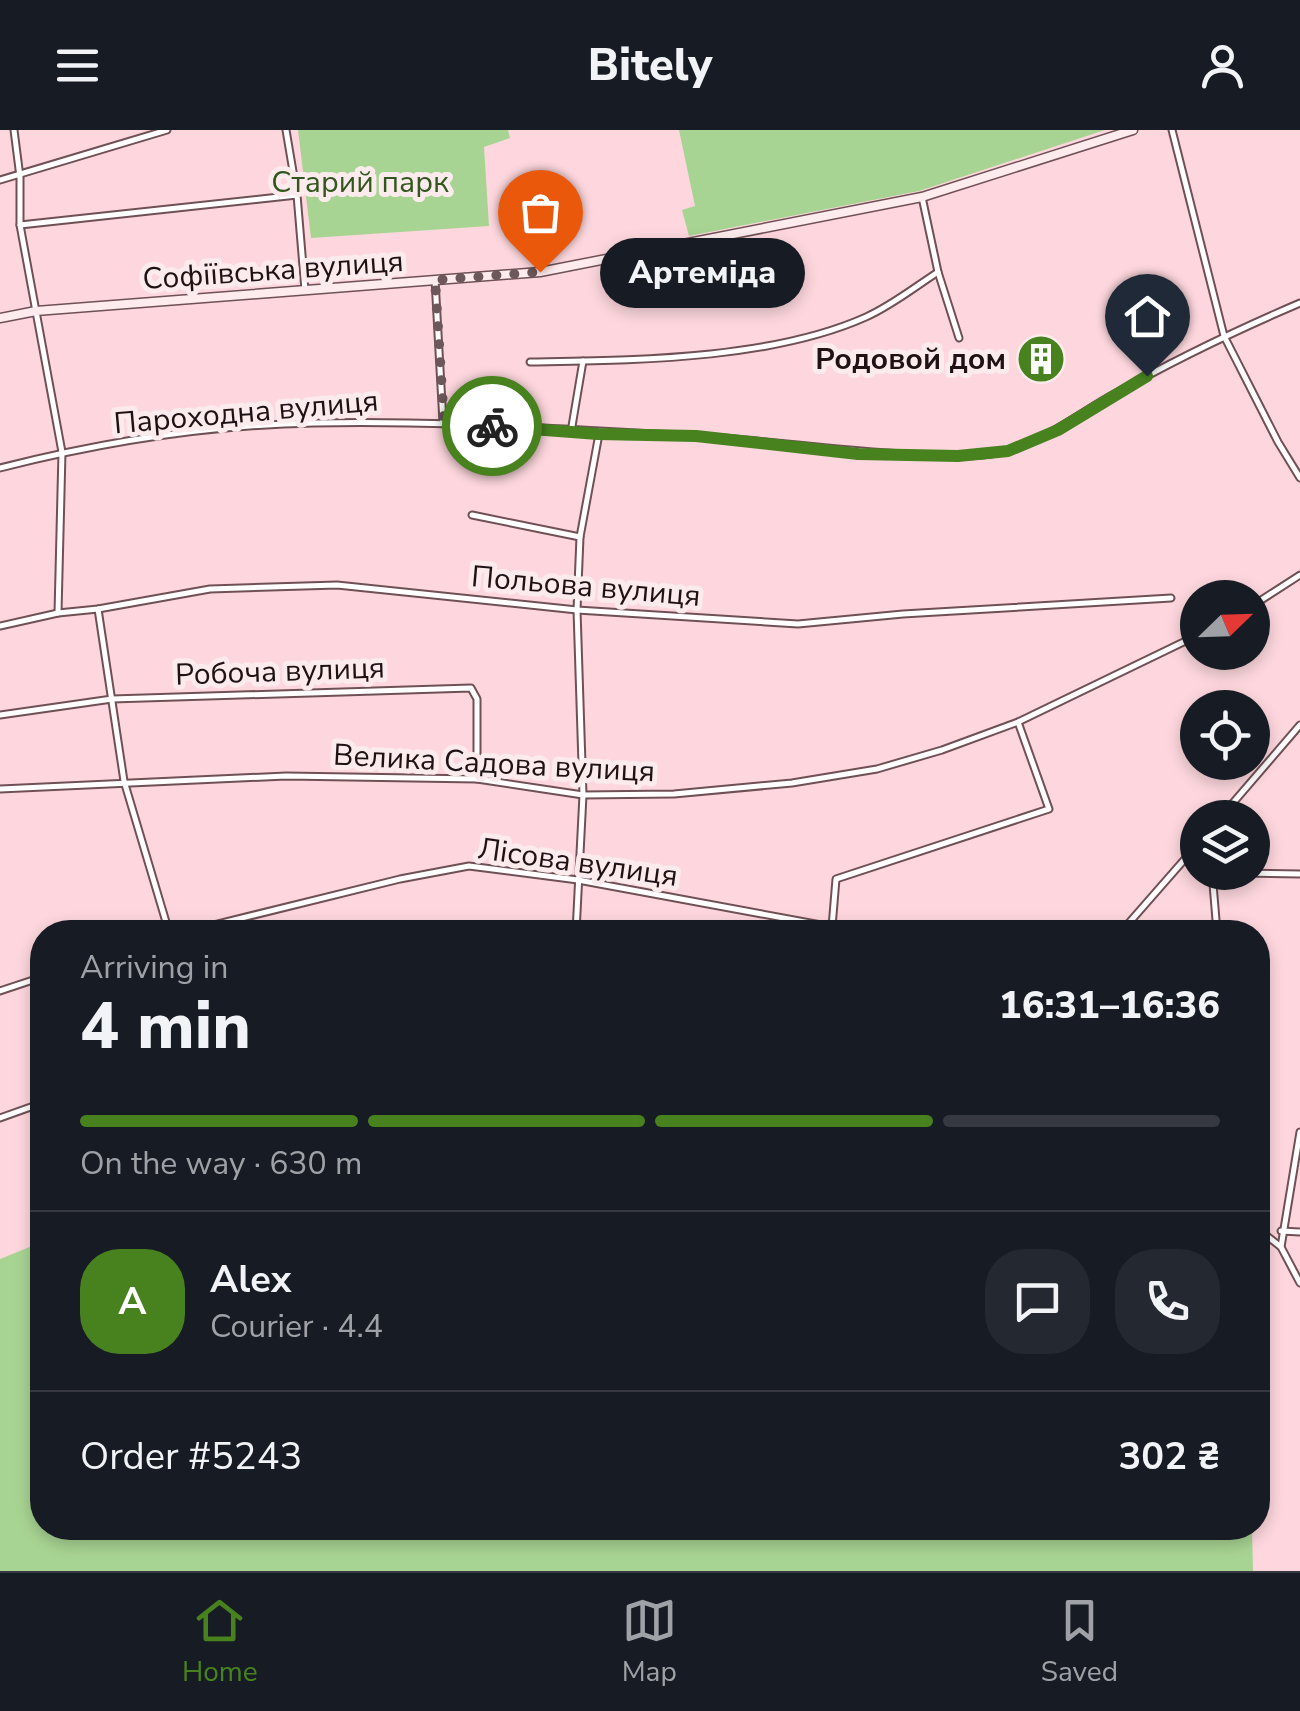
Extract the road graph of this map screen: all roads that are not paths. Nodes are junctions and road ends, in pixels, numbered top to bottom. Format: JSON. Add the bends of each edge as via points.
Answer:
{"nodes":[{"id":1,"x":14,"y":130,"type":"edge"},
{"id":2,"x":167,"y":130,"type":"edge"},
{"id":3,"x":286,"y":130,"type":"edge"},
{"id":4,"x":1133,"y":130,"type":"edge"},
{"id":5,"x":1172,"y":130,"type":"edge"},
{"id":6,"x":20,"y":177,"type":"junction"},
{"id":7,"x":0,"y":180,"type":"edge"},
{"id":8,"x":297,"y":196,"type":"junction"},
{"id":9,"x":922,"y":197,"type":"junction"},
{"id":10,"x":20,"y":225,"type":"junction"},
{"id":11,"x":938,"y":272,"type":"junction"},
{"id":12,"x":435,"y":280,"type":"junction"},
{"id":13,"x":305,"y":290,"type":"junction"},
{"id":14,"x":1300,"y":303,"type":"edge"},
{"id":15,"x":36,"y":310,"type":"junction"},
{"id":16,"x":0,"y":318,"type":"edge"},
{"id":17,"x":1224,"y":336,"type":"junction"},
{"id":18,"x":959,"y":338,"type":"dead end"},
{"id":19,"x":582,"y":361,"type":"junction"},
{"id":20,"x":530,"y":362,"type":"dead end"},
{"id":21,"x":444,"y":422,"type":"junction"},
{"id":22,"x":571,"y":432,"type":"junction"},
{"id":23,"x":598,"y":434,"type":"junction"},
{"id":24,"x":62,"y":452,"type":"junction"},
{"id":25,"x":0,"y":468,"type":"edge"},
{"id":26,"x":1300,"y":478,"type":"edge"},
{"id":27,"x":472,"y":516,"type":"dead end"},
{"id":28,"x":580,"y":537,"type":"junction"},
{"id":29,"x":1300,"y":575,"type":"edge"},
{"id":30,"x":1270,"y":594,"type":"edge"},
{"id":31,"x":1171,"y":598,"type":"dead end"},
{"id":32,"x":98,"y":609,"type":"junction"},
{"id":33,"x":577,"y":610,"type":"junction"},
{"id":34,"x":58,"y":613,"type":"junction"},
{"id":35,"x":0,"y":626,"type":"edge"},
{"id":36,"x":1180,"y":645,"type":"edge"},
{"id":37,"x":112,"y":699,"type":"junction"},
{"id":38,"x":0,"y":715,"type":"edge"},
{"id":39,"x":1018,"y":722,"type":"junction"},
{"id":40,"x":1300,"y":725,"type":"edge"},
{"id":41,"x":478,"y":779,"type":"junction"},
{"id":42,"x":124,"y":781,"type":"junction"},
{"id":43,"x":0,"y":788,"type":"edge"},
{"id":44,"x":583,"y":795,"type":"junction"},
{"id":45,"x":1235,"y":800,"type":"edge"},
{"id":46,"x":1180,"y":865,"type":"edge"},
{"id":47,"x":1270,"y":873,"type":"edge"},
{"id":48,"x":1300,"y":874,"type":"edge"},
{"id":49,"x":578,"y":880,"type":"junction"},
{"id":50,"x":1214,"y":890,"type":"edge"},
{"id":51,"x":165,"y":920,"type":"edge"},
{"id":52,"x":239,"y":920,"type":"edge"},
{"id":53,"x":576,"y":920,"type":"edge"},
{"id":54,"x":799,"y":920,"type":"edge"},
{"id":55,"x":833,"y":920,"type":"edge"},
{"id":56,"x":1132,"y":920,"type":"edge"},
{"id":57,"x":1216,"y":920,"type":"edge"},
{"id":58,"x":30,"y":981,"type":"edge"},
{"id":59,"x":0,"y":991,"type":"edge"},
{"id":60,"x":30,"y":1107,"type":"edge"},
{"id":61,"x":0,"y":1118,"type":"edge"},
{"id":62,"x":1300,"y":1132,"type":"edge"},
{"id":63,"x":1298,"y":1142,"type":"edge"},
{"id":64,"x":1281,"y":1230,"type":"junction"},
{"id":65,"x":1300,"y":1232,"type":"edge"},
{"id":66,"x":1270,"y":1239,"type":"edge"},
{"id":67,"x":1280,"y":1248,"type":"junction"},
{"id":68,"x":1300,"y":1283,"type":"edge"}],
"edges":[{"from":1,"to":6,"type":"street"},
{"from":2,"to":6,"type":"street"},
{"from":3,"to":8,"type":"street"},
{"from":4,"to":9,"type":"street","name":"Софіївська вулиця"},
{"from":5,"to":17,"type":"street"},
{"from":6,"to":7,"type":"street"},
{"from":6,"to":10,"type":"street"},
{"from":8,"to":10,"type":"street"},
{"from":8,"to":13,"type":"street"},
{"from":9,"to":11,"type":"street"},
{"from":9,"to":12,"type":"street","name":"Софіївська вулиця","via":[[540,272]]},
{"from":10,"to":15,"type":"street"},
{"from":11,"to":18,"type":"street"},
{"from":11,"to":19,"type":"street","via":[[868,317],[804,339]]},
{"from":12,"to":13,"type":"street","name":"Софіївська вулиця"},
{"from":12,"to":21,"type":"street"},
{"from":13,"to":15,"type":"street","name":"Софіївська вулиця"},
{"from":14,"to":17,"type":"street","name":"Пароходна вулиця"},
{"from":15,"to":16,"type":"street","name":"Софіївська вулиця"},
{"from":15,"to":24,"type":"street"},
{"from":17,"to":23,"type":"street","name":"Пароходна вулиця","via":[[1008,451],[858,454],[696,436]]},
{"from":17,"to":26,"type":"street"},
{"from":19,"to":20,"type":"street"},
{"from":19,"to":22,"type":"street"},
{"from":21,"to":22,"type":"street","name":"Пароходна вулиця"},
{"from":21,"to":24,"type":"street","name":"Пароходна вулиця","via":[[310,423]]},
{"from":22,"to":23,"type":"street","name":"Пароходна вулиця"},
{"from":23,"to":28,"type":"street"},
{"from":24,"to":25,"type":"street","name":"Пароходна вулиця"},
{"from":24,"to":34,"type":"street"},
{"from":27,"to":28,"type":"street"},
{"from":28,"to":33,"type":"street"},
{"from":29,"to":30,"type":"street"},
{"from":31,"to":33,"type":"street","name":"Польова вулиця","via":[[798,624]]},
{"from":32,"to":33,"type":"street","name":"Польова вулиця","via":[[210,589],[337,585]]},
{"from":32,"to":34,"type":"street","name":"Польова вулиця"},
{"from":32,"to":37,"type":"street"},
{"from":33,"to":44,"type":"street"},
{"from":34,"to":35,"type":"street","name":"Польова вулиця"},
{"from":36,"to":39,"type":"street","name":"Велика Садова вулиця"},
{"from":37,"to":38,"type":"street","name":"Робоча вулиця"},
{"from":37,"to":41,"type":"street","name":"Робоча вулиця","via":[[471,688]]},
{"from":37,"to":42,"type":"street"},
{"from":39,"to":44,"type":"street","name":"Велика Садова вулиця","via":[[878,769],[792,784]]},
{"from":39,"to":55,"type":"street","via":[[1050,809],[836,879]]},
{"from":40,"to":45,"type":"street"},
{"from":41,"to":42,"type":"street","name":"Велика Садова вулиця"},
{"from":41,"to":44,"type":"street","name":"Велика Садова вулиця"},
{"from":42,"to":43,"type":"street","name":"Велика Садова вулиця"},
{"from":42,"to":51,"type":"street"},
{"from":44,"to":49,"type":"street"},
{"from":46,"to":56,"type":"street"},
{"from":47,"to":48,"type":"street"},
{"from":49,"to":52,"type":"street","name":"Лісова вулиця","via":[[469,866]]},
{"from":49,"to":53,"type":"street"},
{"from":49,"to":54,"type":"street","name":"Лісова вулиця"},
{"from":50,"to":57,"type":"street"},
{"from":58,"to":59,"type":"street"},
{"from":60,"to":61,"type":"street"},
{"from":62,"to":63,"type":"street"},
{"from":63,"to":64,"type":"street"},
{"from":64,"to":65,"type":"street"},
{"from":64,"to":67,"type":"street"},
{"from":66,"to":67,"type":"street"},
{"from":67,"to":68,"type":"street"}]}
